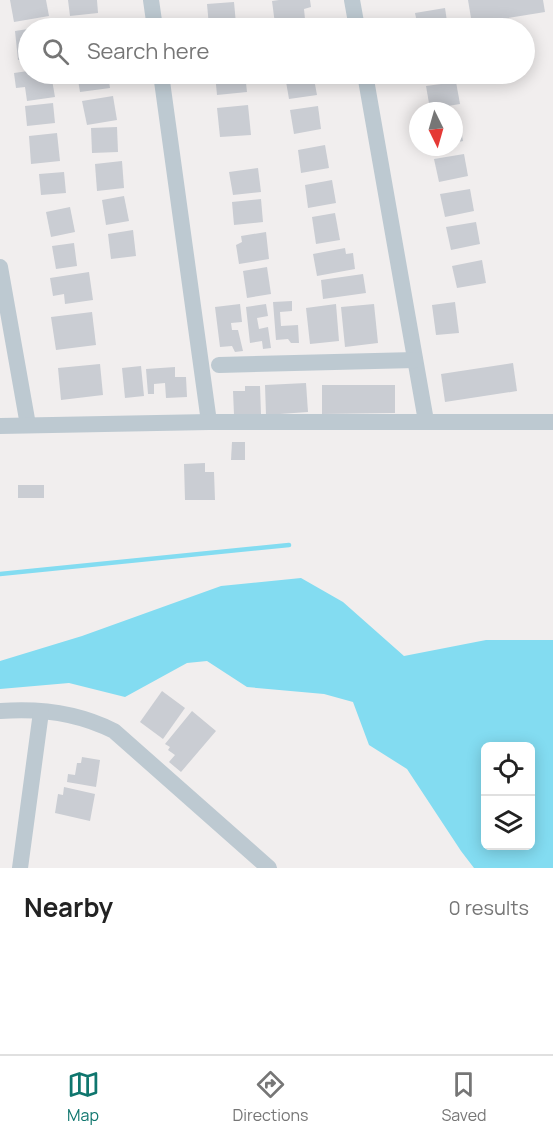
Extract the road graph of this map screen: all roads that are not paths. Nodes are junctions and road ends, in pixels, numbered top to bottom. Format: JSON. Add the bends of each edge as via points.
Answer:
{"nodes":[{"id":1,"x":151,"y":0,"type":"edge"},
{"id":2,"x":352,"y":0,"type":"edge"},
{"id":3,"x":153,"y":18,"type":"edge"},
{"id":4,"x":355,"y":18,"type":"edge"},
{"id":5,"x":162,"y":84,"type":"edge"},
{"id":6,"x":367,"y":84,"type":"edge"},
{"id":7,"x":0,"y":267,"type":"edge"},
{"id":8,"x":416,"y":360,"type":"junction"},
{"id":9,"x":219,"y":365,"type":"dead end"},
{"id":10,"x":426,"y":421,"type":"junction"},
{"id":11,"x":209,"y":422,"type":"junction"},
{"id":12,"x":553,"y":422,"type":"edge"},
{"id":13,"x":28,"y":425,"type":"junction"},
{"id":14,"x":0,"y":426,"type":"edge"},
{"id":15,"x":0,"y":711,"type":"edge"},
{"id":16,"x":41,"y":712,"type":"junction"},
{"id":17,"x":21,"y":868,"type":"edge"},
{"id":18,"x":269,"y":868,"type":"edge"}],
"edges":[{"from":1,"to":3,"type":"street"},
{"from":2,"to":4,"type":"street"},
{"from":5,"to":11,"type":"street"},
{"from":6,"to":8,"type":"street"},
{"from":7,"to":13,"type":"street"},
{"from":8,"to":9,"type":"street"},
{"from":8,"to":10,"type":"street"},
{"from":10,"to":11,"type":"street"},
{"from":10,"to":12,"type":"street"},
{"from":11,"to":13,"type":"street"},
{"from":13,"to":14,"type":"street"},
{"from":15,"to":16,"type":"street"},
{"from":16,"to":17,"type":"street"},
{"from":16,"to":18,"type":"street","via":[[91,720],[114,731]]}]}
